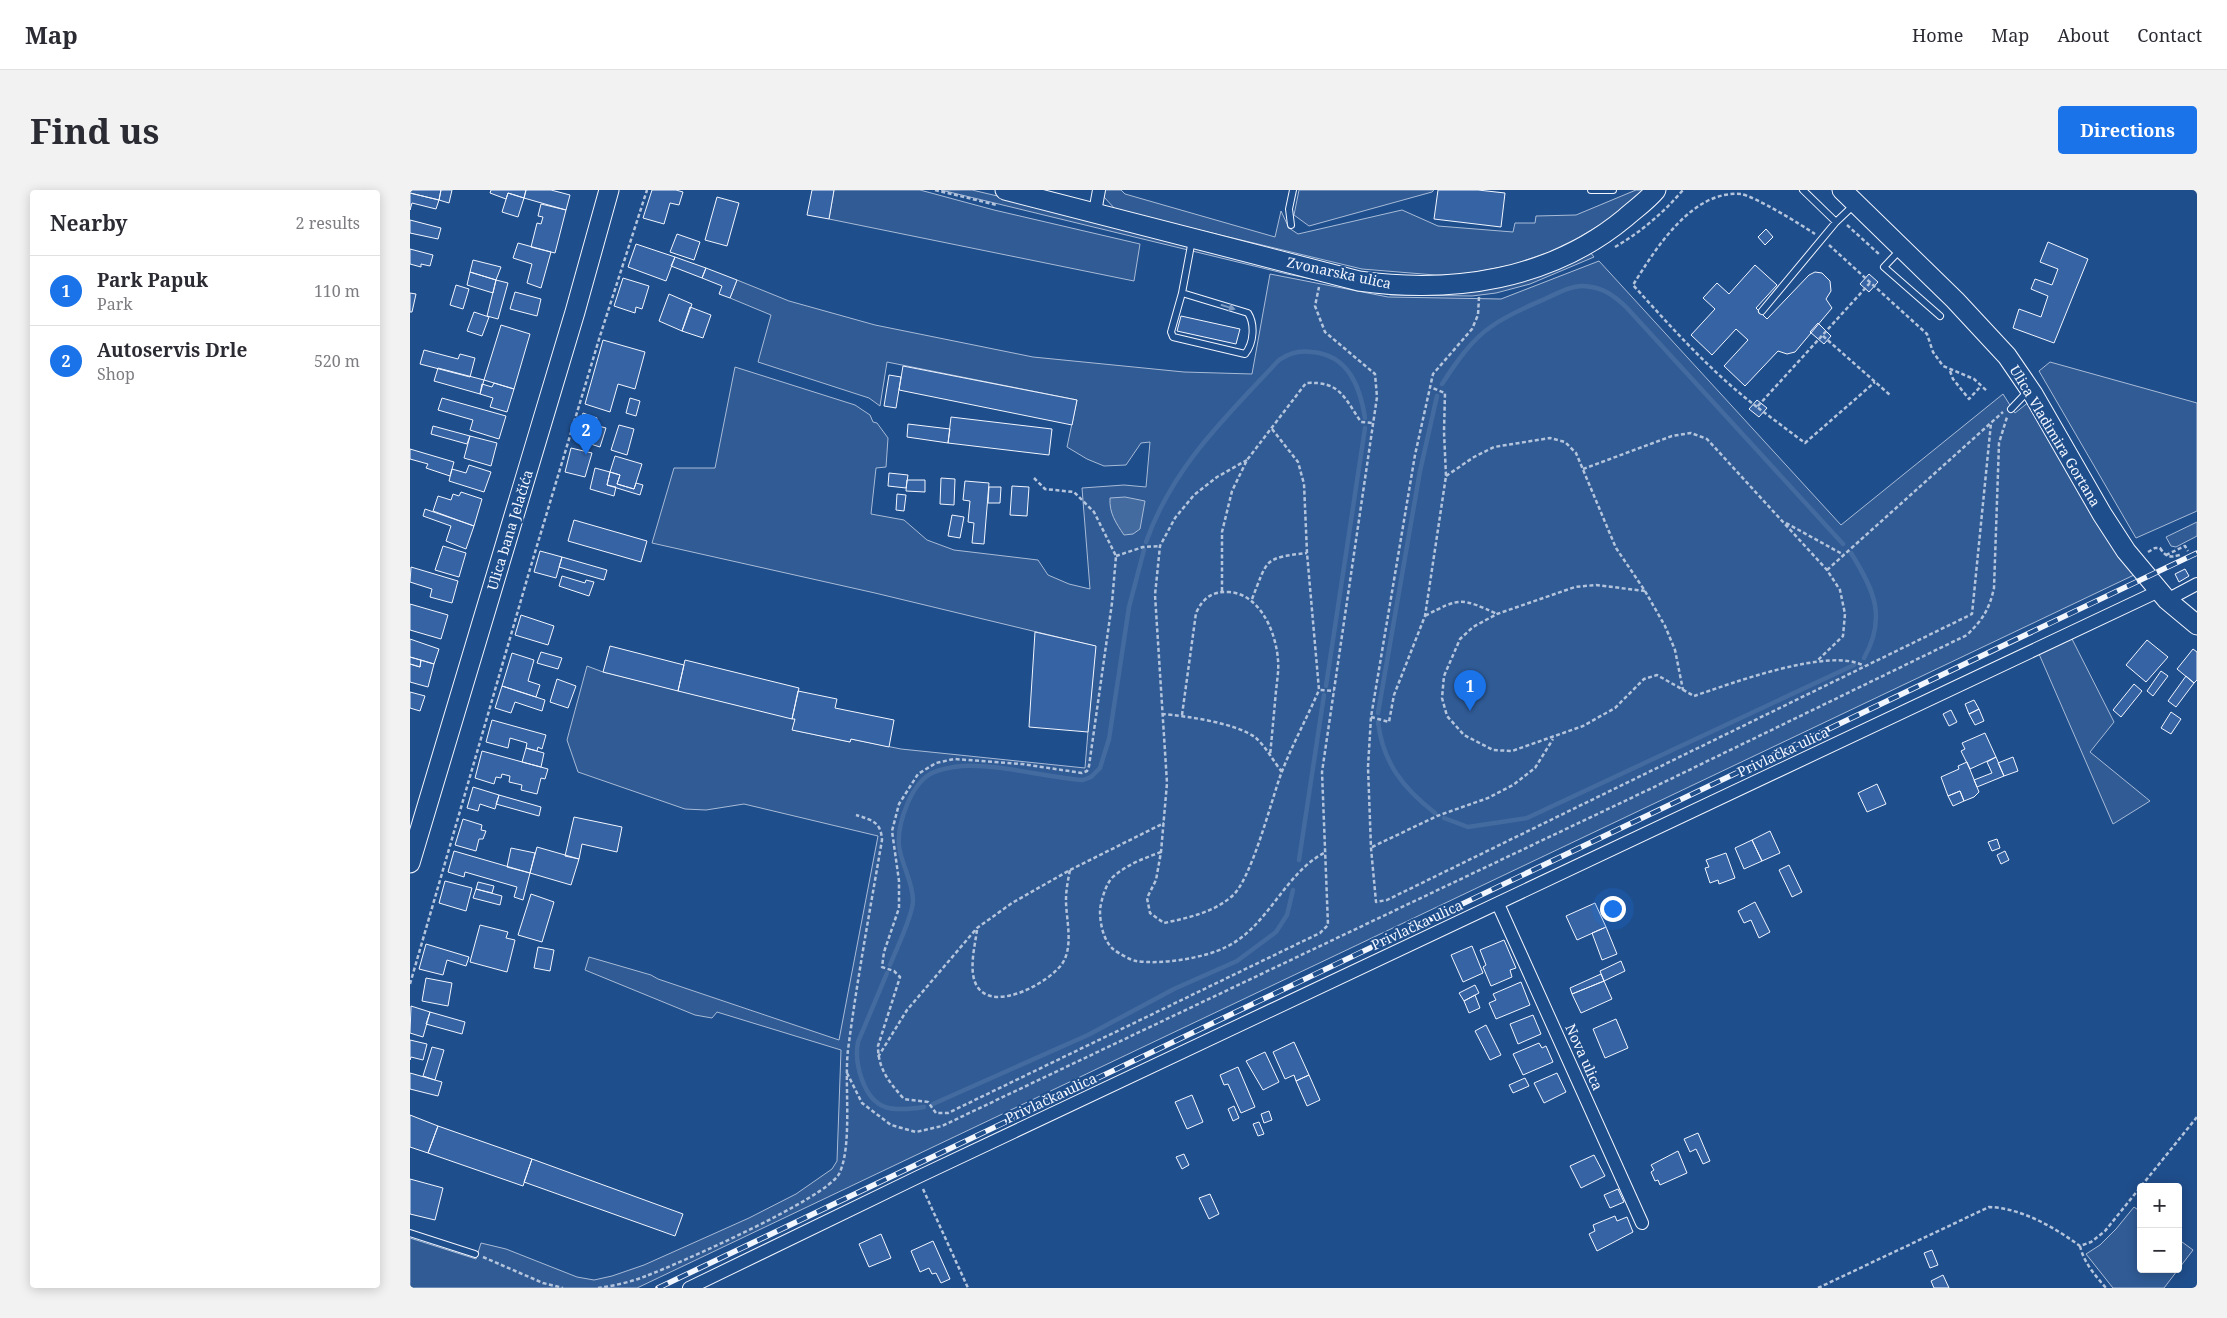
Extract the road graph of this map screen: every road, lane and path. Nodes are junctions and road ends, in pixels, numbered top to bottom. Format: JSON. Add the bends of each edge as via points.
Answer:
{"nodes":[{"id":1,"x":647,"y":190,"type":"edge"},
{"id":2,"x":1005,"y":190,"type":"edge"},
{"id":3,"x":1099,"y":190,"type":"edge"},
{"id":4,"x":1293,"y":190,"type":"edge"},
{"id":5,"x":1591,"y":190,"type":"edge"},
{"id":6,"x":1613,"y":190,"type":"edge"},
{"id":7,"x":1656,"y":190,"type":"edge"},
{"id":8,"x":1803,"y":190,"type":"edge"},
{"id":9,"x":1842,"y":190,"type":"edge"},
{"id":10,"x":609,"y":192,"type":"edge"},
{"id":11,"x":1856,"y":203,"type":"junction"},
{"id":12,"x":1095,"y":212,"type":"junction"},
{"id":13,"x":1838,"y":220,"type":"junction"},
{"id":14,"x":1291,"y":224,"type":"dead end"},
{"id":15,"x":1192,"y":237,"type":"junction"},
{"id":16,"x":1822,"y":239,"type":"junction"},
{"id":17,"x":1902,"y":248,"type":"junction"},
{"id":18,"x":1888,"y":262,"type":"junction"},
{"id":19,"x":1320,"y":283,"type":"dead end"},
{"id":20,"x":1870,"y":283,"type":"junction"},
{"id":21,"x":1182,"y":293,"type":"junction"},
{"id":22,"x":1479,"y":297,"type":"dead end"},
{"id":23,"x":1762,"y":311,"type":"dead end"},
{"id":24,"x":1940,"y":316,"type":"dead end"},
{"id":25,"x":1822,"y":336,"type":"junction"},
{"id":26,"x":1950,"y":369,"type":"junction"},
{"id":27,"x":1876,"y":382,"type":"junction"},
{"id":28,"x":1981,"y":386,"type":"junction"},
{"id":29,"x":1430,"y":388,"type":"junction"},
{"id":30,"x":2030,"y":390,"type":"junction"},
{"id":31,"x":1987,"y":391,"type":"dead end"},
{"id":32,"x":1890,"y":395,"type":"dead end"},
{"id":33,"x":1757,"y":407,"type":"junction"},
{"id":34,"x":2011,"y":408,"type":"junction"},
{"id":35,"x":1373,"y":423,"type":"junction"},
{"id":36,"x":1991,"y":423,"type":"junction"},
{"id":37,"x":1272,"y":429,"type":"junction"},
{"id":38,"x":1248,"y":460,"type":"junction"},
{"id":39,"x":1583,"y":469,"type":"junction"},
{"id":40,"x":1446,"y":476,"type":"junction"},
{"id":41,"x":1034,"y":478,"type":"dead end"},
{"id":42,"x":1783,"y":522,"type":"junction"},
{"id":43,"x":1160,"y":546,"type":"junction"},
{"id":44,"x":2188,"y":551,"type":"dead end"},
{"id":45,"x":1307,"y":553,"type":"junction"},
{"id":46,"x":1844,"y":555,"type":"junction"},
{"id":47,"x":2143,"y":555,"type":"dead end"},
{"id":48,"x":2166,"y":555,"type":"junction"},
{"id":49,"x":2180,"y":555,"type":"dead end"},
{"id":50,"x":1116,"y":556,"type":"junction"},
{"id":51,"x":1827,"y":570,"type":"junction"},
{"id":52,"x":2197,"y":584,"type":"edge"},
{"id":53,"x":1222,"y":592,"type":"junction"},
{"id":54,"x":1645,"y":592,"type":"junction"},
{"id":55,"x":2163,"y":595,"type":"junction"},
{"id":56,"x":1252,"y":600,"type":"junction"},
{"id":57,"x":1497,"y":614,"type":"junction"},
{"id":58,"x":1425,"y":616,"type":"junction"},
{"id":59,"x":2197,"y":625,"type":"edge"},
{"id":60,"x":1817,"y":661,"type":"junction"},
{"id":61,"x":1864,"y":666,"type":"junction"},
{"id":62,"x":1319,"y":690,"type":"junction"},
{"id":63,"x":1683,"y":690,"type":"junction"},
{"id":64,"x":1334,"y":691,"type":"junction"},
{"id":65,"x":1162,"y":714,"type":"junction"},
{"id":66,"x":1182,"y":715,"type":"junction"},
{"id":67,"x":1371,"y":717,"type":"junction"},
{"id":68,"x":1554,"y":737,"type":"junction"},
{"id":69,"x":1270,"y":756,"type":"junction"},
{"id":70,"x":1282,"y":772,"type":"junction"},
{"id":71,"x":856,"y":815,"type":"dead end"},
{"id":72,"x":1164,"y":823,"type":"junction"},
{"id":73,"x":1371,"y":848,"type":"junction"},
{"id":74,"x":1161,"y":852,"type":"junction"},
{"id":75,"x":1324,"y":853,"type":"junction"},
{"id":76,"x":410,"y":863,"type":"edge"},
{"id":77,"x":1070,"y":870,"type":"junction"},
{"id":78,"x":1498,"y":904,"type":"junction"},
{"id":79,"x":977,"y":928,"type":"junction"},
{"id":80,"x":410,"y":984,"type":"edge"},
{"id":81,"x":878,"y":1057,"type":"junction"},
{"id":82,"x":847,"y":1073,"type":"junction"},
{"id":83,"x":2197,"y":1117,"type":"edge"},
{"id":84,"x":918,"y":1177,"type":"junction"},
{"id":85,"x":1642,"y":1223,"type":"dead end"},
{"id":86,"x":410,"y":1233,"type":"edge"},
{"id":87,"x":2080,"y":1246,"type":"junction"},
{"id":88,"x":475,"y":1254,"type":"joint"},
{"id":89,"x":563,"y":1288,"type":"edge"},
{"id":90,"x":598,"y":1288,"type":"edge"},
{"id":91,"x":689,"y":1288,"type":"edge"},
{"id":92,"x":968,"y":1288,"type":"edge"},
{"id":93,"x":1818,"y":1288,"type":"edge"},
{"id":94,"x":2106,"y":1288,"type":"edge"}],
"edges":[{"from":1,"to":80,"type":"path","via":[[530,569]]},
{"from":2,"to":12,"type":"main road","name":"Zvonarska ulica"},
{"from":3,"to":12,"type":"street"},
{"from":4,"to":14,"type":"lane","via":[[1289,209]]},
{"from":5,"to":6,"type":"lane"},
{"from":7,"to":15,"type":"main road","name":"Zvonarska ulica","via":[[1590,243],[1555,261],[1481,282],[1397,286],[1359,281]]},
{"from":8,"to":13,"type":"lane"},
{"from":9,"to":11,"type":"main road","name":"Ulica Vladimira Gortana"},
{"from":10,"to":76,"type":"main road","name":"Ulica bana Jelačića"},
{"from":11,"to":13,"type":"lane"},
{"from":11,"to":17,"type":"main road","name":"Ulica Vladimira Gortana"},
{"from":12,"to":15,"type":"main road","name":"Zvonarska ulica"},
{"from":13,"to":16,"type":"lane"},
{"from":13,"to":18,"type":"path"},
{"from":15,"to":21,"type":"lane"},
{"from":16,"to":20,"type":"path"},
{"from":16,"to":23,"type":"lane"},
{"from":16,"to":33,"type":"path","via":[[1752,198],[1740,194],[1716,195],[1694,205],[1654,251],[1633,285],[1688,345]]},
{"from":17,"to":18,"type":"lane"},
{"from":17,"to":30,"type":"main road","name":"Ulica Vladimira Gortana","via":[[2008,356]]},
{"from":18,"to":24,"type":"lane","via":[[1884,267]]},
{"from":19,"to":35,"type":"path","via":[[1315,306],[1326,332],[1375,374],[1377,397]]},
{"from":20,"to":25,"type":"path"},
{"from":20,"to":26,"type":"path","via":[[1927,334],[1936,359]]},
{"from":21,"to":21,"type":"lane","one_way":true,"via":[[1248,313],[1253,326],[1245,354],[1173,337],[1171,332]]},
{"from":22,"to":29,"type":"path","via":[[1478,315],[1472,329],[1433,374]]},
{"from":25,"to":27,"type":"path"},
{"from":25,"to":33,"type":"path"},
{"from":26,"to":28,"type":"path","via":[[1968,376]]},
{"from":26,"to":28,"type":"path","via":[[1953,379],[1969,399]]},
{"from":27,"to":32,"type":"path"},
{"from":27,"to":33,"type":"path","via":[[1804,443]]},
{"from":28,"to":31,"type":"path"},
{"from":29,"to":40,"type":"path","via":[[1445,394]]},
{"from":29,"to":67,"type":"path","via":[[1415,455]]},
{"from":30,"to":34,"type":"lane"},
{"from":30,"to":55,"type":"main road","name":"Ulica Vladimira Gortana","via":[[2126,551]]},
{"from":34,"to":36,"type":"path"},
{"from":34,"to":82,"type":"path","via":[[1999,443],[1994,588],[1989,608],[1967,635],[942,1126],[916,1132],[891,1125],[862,1103]]},
{"from":35,"to":37,"type":"path","via":[[1361,422],[1339,389],[1318,382],[1306,383]]},
{"from":35,"to":64,"type":"path"},
{"from":36,"to":46,"type":"path"},
{"from":36,"to":61,"type":"path","via":[[1972,614]]},
{"from":37,"to":38,"type":"path"},
{"from":37,"to":45,"type":"path","via":[[1298,462],[1304,484]]},
{"from":38,"to":43,"type":"path","via":[[1217,477],[1194,495],[1175,518]]},
{"from":38,"to":53,"type":"path","via":[[1232,491],[1222,532]]},
{"from":39,"to":40,"type":"path","via":[[1576,453],[1565,442],[1550,438],[1494,447]]},
{"from":39,"to":42,"type":"path","via":[[1672,436],[1691,433],[1707,439]]},
{"from":39,"to":54,"type":"path","via":[[1616,548]]},
{"from":40,"to":58,"type":"path"},
{"from":41,"to":50,"type":"path","via":[[1045,489],[1074,492],[1094,512]]},
{"from":42,"to":46,"type":"path"},
{"from":42,"to":51,"type":"path"},
{"from":43,"to":50,"type":"path","via":[[1143,546]]},
{"from":43,"to":65,"type":"path","via":[[1155,596]]},
{"from":44,"to":48,"type":"path","via":[[2185,546]]},
{"from":45,"to":56,"type":"path","via":[[1272,559],[1265,566]]},
{"from":45,"to":62,"type":"path"},
{"from":46,"to":51,"type":"path"},
{"from":47,"to":48,"type":"path","via":[[2156,548]]},
{"from":48,"to":49,"type":"path"},
{"from":50,"to":81,"type":"path","via":[[1087,771],[954,759],[936,763],[918,774],[899,804],[892,832],[900,908],[882,967],[900,977],[878,1046]]},
{"from":51,"to":60,"type":"path","via":[[1840,590],[1845,614],[1843,636]]},
{"from":52,"to":55,"type":"street","name":"Privlačka ulica"},
{"from":53,"to":56,"type":"path","via":[[1237,592]]},
{"from":53,"to":66,"type":"path","via":[[1202,600],[1196,613]]},
{"from":54,"to":57,"type":"path","via":[[1596,585],[1575,587]]},
{"from":54,"to":63,"type":"path","via":[[1675,650]]},
{"from":55,"to":59,"type":"main road","name":"Ulica Vladimira Gortana"},
{"from":55,"to":78,"type":"street","name":"Privlačka ulica"},
{"from":56,"to":69,"type":"path","via":[[1270,625],[1278,660]]},
{"from":57,"to":58,"type":"path","via":[[1468,601],[1457,601]]},
{"from":57,"to":68,"type":"path","via":[[1473,627],[1460,639],[1444,676],[1442,698],[1447,716],[1464,735],[1493,750],[1512,750]]},
{"from":58,"to":67,"type":"path","via":[[1394,695],[1389,722]]},
{"from":60,"to":61,"type":"path","via":[[1857,662]]},
{"from":60,"to":63,"type":"path","via":[[1748,678],[1694,696]]},
{"from":61,"to":73,"type":"path","via":[[1387,900],[1376,902]]},
{"from":62,"to":64,"type":"path"},
{"from":62,"to":70,"type":"path"},
{"from":63,"to":68,"type":"path","via":[[1657,675],[1644,679],[1614,708],[1583,726]]},
{"from":64,"to":75,"type":"path","via":[[1322,772]]},
{"from":65,"to":66,"type":"path"},
{"from":65,"to":72,"type":"path","via":[[1167,783]]},
{"from":66,"to":69,"type":"path","via":[[1241,729],[1256,739]]},
{"from":67,"to":73,"type":"path","via":[[1368,767]]},
{"from":68,"to":73,"type":"path","via":[[1535,768],[1513,785]]},
{"from":69,"to":70,"type":"path"},
{"from":70,"to":74,"type":"path","via":[[1246,877],[1233,897],[1189,918],[1164,923],[1150,913],[1147,898],[1156,880]]},
{"from":71,"to":82,"type":"path","via":[[880,826],[882,840]]},
{"from":72,"to":74,"type":"path"},
{"from":72,"to":77,"type":"path"},
{"from":74,"to":75,"type":"path","via":[[1132,863],[1112,877],[1100,902],[1100,925],[1112,948],[1136,961],[1184,960],[1227,947],[1271,909],[1309,861]]},
{"from":75,"to":81,"type":"path","via":[[1328,925],[1320,933],[948,1112],[936,1113],[928,1102],[904,1099],[884,1075]]},
{"from":77,"to":79,"type":"path","via":[[1012,903]]},
{"from":77,"to":79,"type":"path","via":[[1066,899],[1069,938],[1062,964],[1040,983],[1014,996],[988,995],[978,989],[973,974]]},
{"from":78,"to":84,"type":"street","name":"Privlačka ulica"},
{"from":78,"to":85,"type":"street","name":"Nova ulica"},
{"from":79,"to":81,"type":"path","via":[[907,1010]]},
{"from":82,"to":90,"type":"path","via":[[845,1156],[832,1183],[790,1209],[678,1263],[643,1277]]},
{"from":83,"to":87,"type":"path","via":[[2105,1231]]},
{"from":84,"to":91,"type":"street","name":"Privlačka ulica"},
{"from":84,"to":92,"type":"path"},
{"from":86,"to":88,"type":"lane"},
{"from":87,"to":93,"type":"path","via":[[2056,1230],[2007,1208],[1989,1206]]},
{"from":87,"to":94,"type":"path","via":[[2089,1268]]},
{"from":88,"to":89,"type":"path"}]}
